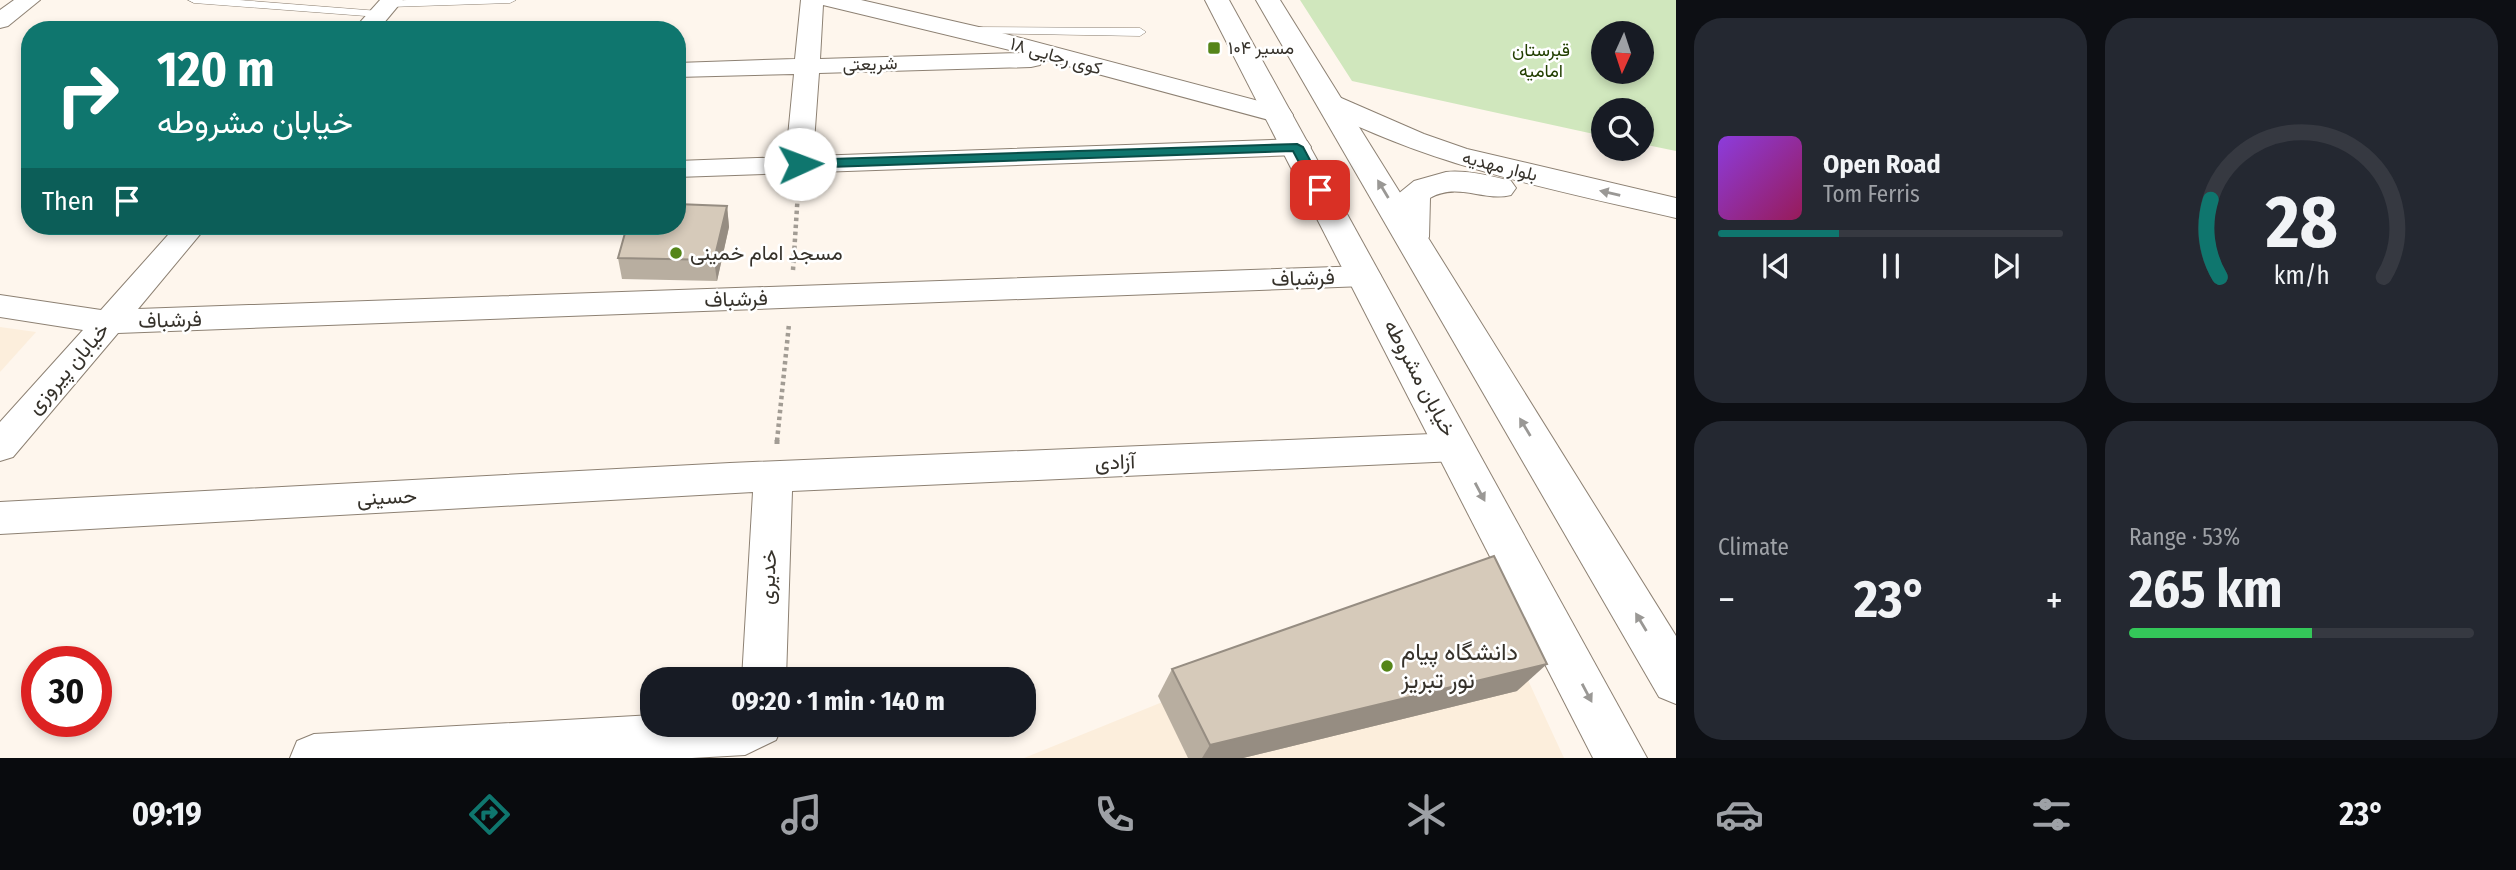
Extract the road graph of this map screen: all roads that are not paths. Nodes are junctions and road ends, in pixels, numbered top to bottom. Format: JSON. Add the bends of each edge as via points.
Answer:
{"nodes":[{"id":1,"x":29,"y":0,"type":"edge"},
{"id":2,"x":194,"y":0,"type":"edge"},
{"id":3,"x":510,"y":0,"type":"edge"},
{"id":4,"x":812,"y":0,"type":"edge"},
{"id":5,"x":831,"y":0,"type":"edge"},
{"id":6,"x":1217,"y":0,"type":"edge"},
{"id":7,"x":1268,"y":0,"type":"edge"},
{"id":8,"x":381,"y":12,"type":"edge"},
{"id":9,"x":0,"y":21,"type":"edge"},
{"id":10,"x":965,"y":31,"type":"junction"},
{"id":11,"x":1140,"y":32,"type":"dead end"},
{"id":12,"x":1064,"y":59,"type":"junction"},
{"id":13,"x":809,"y":66,"type":"junction"},
{"id":14,"x":686,"y":70,"type":"edge"},
{"id":15,"x":1332,"y":103,"type":"junction"},
{"id":16,"x":1289,"y":131,"type":"junction"},
{"id":17,"x":800,"y":164,"type":"junction"},
{"id":18,"x":686,"y":169,"type":"edge"},
{"id":19,"x":1676,"y":208,"type":"edge"},
{"id":20,"x":1676,"y":230,"type":"edge"},
{"id":21,"x":184,"y":235,"type":"edge"},
{"id":22,"x":1412,"y":237,"type":"junction"},
{"id":23,"x":1365,"y":275,"type":"junction"},
{"id":24,"x":0,"y":306,"type":"edge"},
{"id":25,"x":107,"y":322,"type":"junction"},
{"id":26,"x":0,"y":447,"type":"edge"},
{"id":27,"x":1456,"y":447,"type":"junction"},
{"id":28,"x":773,"y":476,"type":"junction"},
{"id":29,"x":0,"y":518,"type":"edge"},
{"id":30,"x":765,"y":667,"type":"edge"},
{"id":31,"x":1676,"y":681,"type":"edge"},
{"id":32,"x":661,"y":737,"type":"edge"},
{"id":33,"x":314,"y":758,"type":"edge"},
{"id":34,"x":1621,"y":758,"type":"edge"}],
"edges":[{"from":1,"to":9,"type":"street"},
{"from":2,"to":8,"type":"lane"},
{"from":3,"to":8,"type":"lane"},
{"from":4,"to":13,"type":"street"},
{"from":5,"to":10,"type":"street","name":"کوی رجایی ۱۸"},
{"from":6,"to":16,"type":"main road","name":"خیابان مشروطه"},
{"from":7,"to":15,"type":"main road"},
{"from":10,"to":11,"type":"lane"},
{"from":10,"to":12,"type":"street","name":"کوی رجایی ۱۸"},
{"from":12,"to":13,"type":"street","name":"شریعتی"},
{"from":12,"to":16,"type":"street","name":"کوی رجایی ۱۸"},
{"from":13,"to":14,"type":"street","name":"شریعتی"},
{"from":13,"to":17,"type":"street"},
{"from":19,"to":15,"type":"main road","name":"بلوار مهدیه","one_way":true,"via":[[1473,161],[1374,126]]},
{"from":22,"to":15,"type":"main road","one_way":true},
{"from":16,"to":17,"type":"street"},
{"from":16,"to":23,"type":"main road","name":"خیابان مشروطه"},
{"from":17,"to":18,"type":"street"},
{"from":20,"to":22,"type":"main road","name":"بلوار مهدیه","via":[[1473,182],[1435,181],[1413,194]]},
{"from":21,"to":25,"type":"street","name":"خیابان پیروزی"},
{"from":31,"to":22,"type":"main road","one_way":true},
{"from":23,"to":25,"type":"street","name":"فرشباف"},
{"from":23,"to":27,"type":"main road","name":"خیابان مشروطه"},
{"from":24,"to":25,"type":"street","name":"فرشباف"},
{"from":25,"to":26,"type":"street","name":"خیابان پیروزی"},
{"from":27,"to":28,"type":"street","name":"آزادی"},
{"from":27,"to":34,"type":"main road","name":"خیابان مشروطه","one_way":true},
{"from":28,"to":29,"type":"street","name":"حسینی"},
{"from":28,"to":30,"type":"street","name":"خدیری"},
{"from":32,"to":33,"type":"street"}]}
